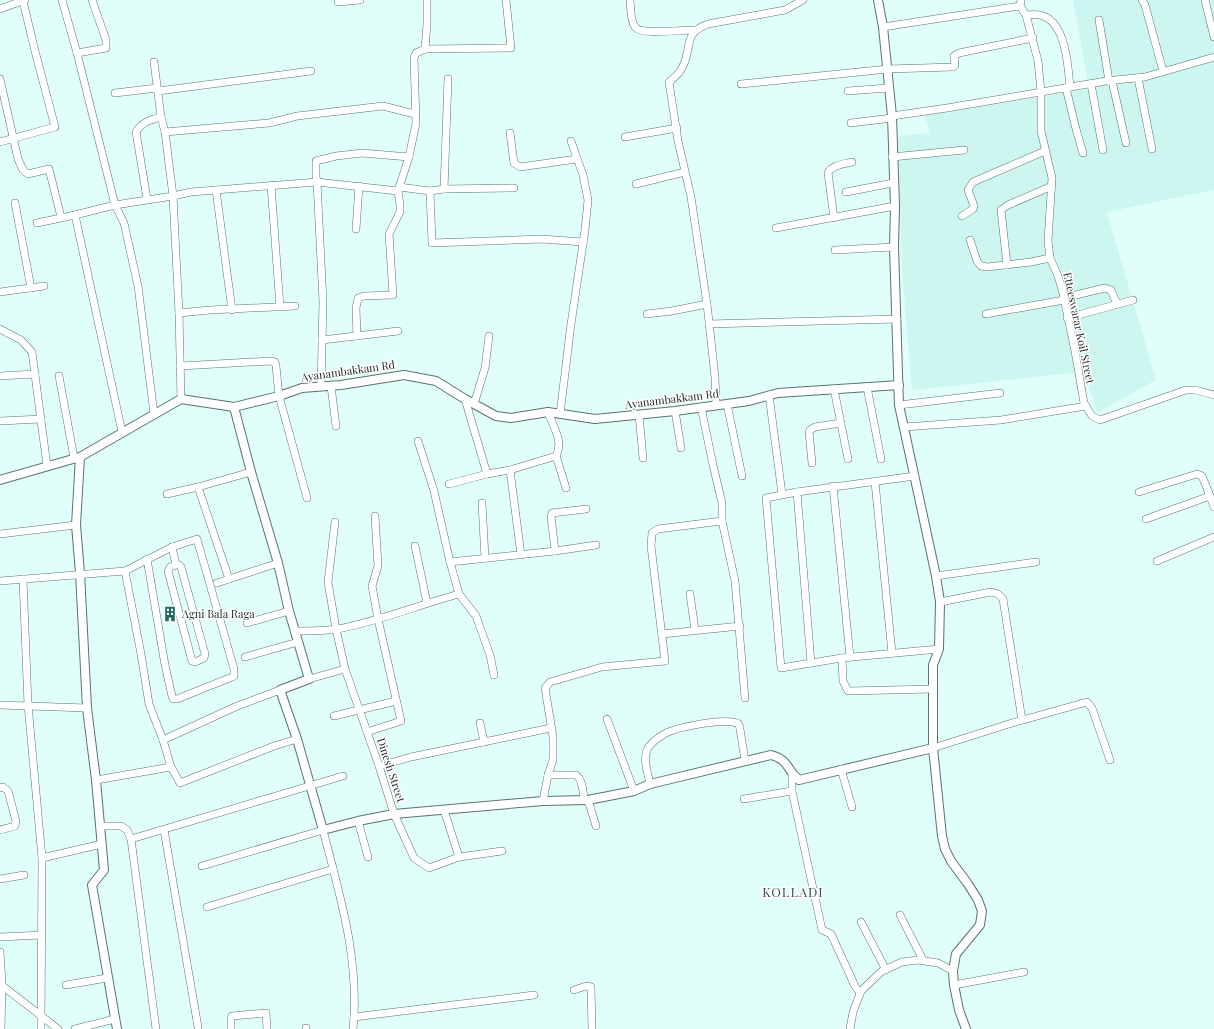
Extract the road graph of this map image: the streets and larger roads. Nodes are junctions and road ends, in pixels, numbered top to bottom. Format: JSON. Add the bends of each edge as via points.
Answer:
{"nodes":[{"id":1,"x":24,"y":0,"type":"edge"},
{"id":2,"x":62,"y":0,"type":"edge"},
{"id":3,"x":92,"y":0,"type":"edge"},
{"id":4,"x":360,"y":0,"type":"edge"},
{"id":5,"x":427,"y":0,"type":"edge"},
{"id":6,"x":506,"y":0,"type":"edge"},
{"id":7,"x":630,"y":0,"type":"edge"},
{"id":8,"x":803,"y":0,"type":"edge"},
{"id":9,"x":878,"y":0,"type":"edge"},
{"id":10,"x":1142,"y":0,"type":"edge"},
{"id":11,"x":1205,"y":0,"type":"edge"},
{"id":12,"x":338,"y":2,"type":"dead end"},
{"id":13,"x":1021,"y":3,"type":"edge"},
{"id":14,"x":0,"y":9,"type":"edge"},
{"id":15,"x":1026,"y":15,"type":"junction"},
{"id":16,"x":1099,"y":20,"type":"dead end"},
{"id":17,"x":883,"y":27,"type":"junction"},
{"id":18,"x":696,"y":30,"type":"junction"},
{"id":19,"x":1214,"y":37,"type":"edge"},
{"id":20,"x":1032,"y":38,"type":"junction"},
{"id":21,"x":425,"y":49,"type":"junction"},
{"id":22,"x":77,"y":53,"type":"junction"},
{"id":23,"x":1214,"y":57,"type":"edge"},
{"id":24,"x":154,"y":62,"type":"dead end"},
{"id":25,"x":888,"y":69,"type":"junction"},
{"id":26,"x":311,"y":71,"type":"dead end"},
{"id":27,"x":1163,"y":71,"type":"junction"},
{"id":28,"x":1138,"y":78,"type":"junction"},
{"id":29,"x":0,"y":79,"type":"edge"},
{"id":30,"x":448,"y":79,"type":"dead end"},
{"id":31,"x":1111,"y":81,"type":"junction"},
{"id":32,"x":741,"y":84,"type":"dead end"},
{"id":33,"x":1091,"y":84,"type":"junction"},
{"id":34,"x":1068,"y":87,"type":"junction"},
{"id":35,"x":888,"y":88,"type":"junction"},
{"id":36,"x":157,"y":89,"type":"junction"},
{"id":37,"x":848,"y":91,"type":"dead end"},
{"id":38,"x":1041,"y":92,"type":"junction"},
{"id":39,"x":115,"y":93,"type":"dead end"},
{"id":40,"x":415,"y":114,"type":"junction"},
{"id":41,"x":161,"y":116,"type":"junction"},
{"id":42,"x":892,"y":117,"type":"junction"},
{"id":43,"x":851,"y":123,"type":"dead end"},
{"id":44,"x":677,"y":128,"type":"junction"},
{"id":45,"x":165,"y":132,"type":"junction"},
{"id":46,"x":510,"y":133,"type":"dead end"},
{"id":47,"x":626,"y":137,"type":"dead end"},
{"id":48,"x":14,"y":138,"type":"junction"},
{"id":49,"x":571,"y":141,"type":"dead end"},
{"id":50,"x":0,"y":142,"type":"edge"},
{"id":51,"x":1126,"y":143,"type":"dead end"},
{"id":52,"x":1152,"y":149,"type":"dead end"},
{"id":53,"x":964,"y":150,"type":"dead end"},
{"id":54,"x":1103,"y":150,"type":"dead end"},
{"id":55,"x":1045,"y":152,"type":"junction"},
{"id":56,"x":1083,"y":154,"type":"dead end"},
{"id":57,"x":410,"y":156,"type":"junction"},
{"id":58,"x":892,"y":157,"type":"junction"},
{"id":59,"x":577,"y":159,"type":"junction"},
{"id":60,"x":852,"y":162,"type":"dead end"},
{"id":61,"x":685,"y":172,"type":"junction"},
{"id":62,"x":317,"y":182,"type":"junction"},
{"id":63,"x":894,"y":183,"type":"junction"},
{"id":64,"x":636,"y":184,"type":"dead end"},
{"id":65,"x":271,"y":185,"type":"junction"},
{"id":66,"x":359,"y":186,"type":"junction"},
{"id":67,"x":1052,"y":186,"type":"junction"},
{"id":68,"x":514,"y":188,"type":"dead end"},
{"id":69,"x":399,"y":189,"type":"junction"},
{"id":70,"x":444,"y":189,"type":"junction"},
{"id":71,"x":216,"y":190,"type":"junction"},
{"id":72,"x":430,"y":191,"type":"junction"},
{"id":73,"x":846,"y":192,"type":"dead end"},
{"id":74,"x":173,"y":196,"type":"junction"},
{"id":75,"x":148,"y":199,"type":"junction"},
{"id":76,"x":15,"y":203,"type":"dead end"},
{"id":77,"x":115,"y":205,"type":"junction"},
{"id":78,"x":895,"y":206,"type":"junction"},
{"id":79,"x":75,"y":215,"type":"junction"},
{"id":80,"x":962,"y":216,"type":"dead end"},
{"id":81,"x":62,"y":217,"type":"junction"},
{"id":82,"x":834,"y":218,"type":"junction"},
{"id":83,"x":37,"y":223,"type":"dead end"},
{"id":84,"x":776,"y":228,"type":"dead end"},
{"id":85,"x":356,"y":229,"type":"dead end"},
{"id":86,"x":970,"y":240,"type":"dead end"},
{"id":87,"x":583,"y":242,"type":"junction"},
{"id":88,"x":894,"y":247,"type":"junction"},
{"id":89,"x":835,"y":250,"type":"dead end"},
{"id":90,"x":1050,"y":258,"type":"junction"},
{"id":91,"x":1007,"y":265,"type":"junction"},
{"id":92,"x":44,"y":286,"type":"dead end"},
{"id":93,"x":32,"y":288,"type":"junction"},
{"id":94,"x":0,"y":292,"type":"edge"},
{"id":95,"x":1063,"y":299,"type":"junction"},
{"id":96,"x":1133,"y":300,"type":"dead end"},
{"id":97,"x":707,"y":304,"type":"junction"},
{"id":98,"x":1117,"y":304,"type":"junction"},
{"id":99,"x":295,"y":306,"type":"dead end"},
{"id":100,"x":280,"y":307,"type":"junction"},
{"id":101,"x":232,"y":310,"type":"junction"},
{"id":102,"x":179,"y":313,"type":"junction"},
{"id":103,"x":648,"y":314,"type":"dead end"},
{"id":104,"x":986,"y":314,"type":"dead end"},
{"id":105,"x":1067,"y":318,"type":"junction"},
{"id":106,"x":897,"y":319,"type":"junction"},
{"id":107,"x":709,"y":324,"type":"junction"},
{"id":108,"x":0,"y":329,"type":"edge"},
{"id":109,"x":398,"y":331,"type":"dead end"},
{"id":110,"x":357,"y":336,"type":"junction"},
{"id":111,"x":489,"y":336,"type":"dead end"},
{"id":112,"x":322,"y":340,"type":"junction"},
{"id":113,"x":180,"y":366,"type":"junction"},
{"id":114,"x":35,"y":374,"type":"junction"},
{"id":115,"x":0,"y":376,"type":"edge"},
{"id":116,"x":59,"y":376,"type":"dead end"},
{"id":117,"x":899,"y":385,"type":"junction"},
{"id":118,"x":321,"y":386,"type":"junction"},
{"id":119,"x":331,"y":386,"type":"junction"},
{"id":120,"x":867,"y":387,"type":"junction"},
{"id":121,"x":834,"y":389,"type":"junction"},
{"id":122,"x":1000,"y":393,"type":"dead end"},
{"id":123,"x":769,"y":395,"type":"junction"},
{"id":124,"x":1214,"y":395,"type":"edge"},
{"id":125,"x":279,"y":396,"type":"junction"},
{"id":126,"x":181,"y":399,"type":"junction"},
{"id":127,"x":465,"y":399,"type":"junction"},
{"id":128,"x":474,"y":404,"type":"junction"},
{"id":129,"x":727,"y":404,"type":"junction"},
{"id":130,"x":716,"y":405,"type":"junction"},
{"id":131,"x":899,"y":405,"type":"junction"},
{"id":132,"x":1086,"y":406,"type":"junction"},
{"id":133,"x":234,"y":407,"type":"junction"},
{"id":134,"x":701,"y":407,"type":"junction"},
{"id":135,"x":675,"y":411,"type":"junction"},
{"id":136,"x":548,"y":412,"type":"junction"},
{"id":137,"x":154,"y":414,"type":"junction"},
{"id":138,"x":560,"y":414,"type":"junction"},
{"id":139,"x":639,"y":415,"type":"junction"},
{"id":140,"x":41,"y":419,"type":"junction"},
{"id":141,"x":0,"y":421,"type":"edge"},
{"id":142,"x":841,"y":423,"type":"junction"},
{"id":143,"x":336,"y":426,"type":"dead end"},
{"id":144,"x":904,"y":427,"type":"junction"},
{"id":145,"x":122,"y":432,"type":"junction"},
{"id":146,"x":418,"y":441,"type":"dead end"},
{"id":147,"x":681,"y":448,"type":"dead end"},
{"id":148,"x":556,"y":456,"type":"junction"},
{"id":149,"x":77,"y":458,"type":"junction"},
{"id":150,"x":643,"y":458,"type":"dead end"},
{"id":151,"x":848,"y":459,"type":"dead end"},
{"id":152,"x":881,"y":459,"type":"dead end"},
{"id":153,"x":812,"y":463,"type":"dead end"},
{"id":154,"x":47,"y":466,"type":"junction"},
{"id":155,"x":510,"y":470,"type":"junction"},
{"id":156,"x":251,"y":472,"type":"junction"},
{"id":157,"x":486,"y":474,"type":"junction"},
{"id":158,"x":742,"y":476,"type":"dead end"},
{"id":159,"x":915,"y":476,"type":"junction"},
{"id":160,"x":0,"y":480,"type":"edge"},
{"id":161,"x":875,"y":482,"type":"junction"},
{"id":162,"x":448,"y":484,"type":"dead end"},
{"id":163,"x":833,"y":486,"type":"junction"},
{"id":164,"x":198,"y":487,"type":"junction"},
{"id":165,"x":566,"y":488,"type":"dead end"},
{"id":166,"x":797,"y":492,"type":"junction"},
{"id":167,"x":1140,"y":492,"type":"dead end"},
{"id":168,"x":1211,"y":493,"type":"edge"},
{"id":169,"x":167,"y":494,"type":"dead end"},
{"id":170,"x":782,"y":494,"type":"junction"},
{"id":171,"x":307,"y":498,"type":"dead end"},
{"id":172,"x":482,"y":503,"type":"dead end"},
{"id":173,"x":1214,"y":507,"type":"edge"},
{"id":174,"x":586,"y":509,"type":"dead end"},
{"id":175,"x":375,"y":516,"type":"dead end"},
{"id":176,"x":1146,"y":519,"type":"dead end"},
{"id":177,"x":722,"y":521,"type":"junction"},
{"id":178,"x":335,"y":522,"type":"dead end"},
{"id":179,"x":76,"y":525,"type":"junction"},
{"id":180,"x":0,"y":534,"type":"edge"},
{"id":181,"x":1214,"y":537,"type":"edge"},
{"id":182,"x":596,"y":545,"type":"dead end"},
{"id":183,"x":415,"y":546,"type":"dead end"},
{"id":184,"x":172,"y":547,"type":"junction"},
{"id":185,"x":554,"y":551,"type":"junction"},
{"id":186,"x":521,"y":555,"type":"junction"},
{"id":187,"x":485,"y":558,"type":"junction"},
{"id":188,"x":147,"y":559,"type":"junction"},
{"id":189,"x":1157,"y":561,"type":"dead end"},
{"id":190,"x":450,"y":562,"type":"junction"},
{"id":191,"x":1036,"y":562,"type":"dead end"},
{"id":192,"x":278,"y":563,"type":"junction"},
{"id":193,"x":176,"y":565,"type":"junction"},
{"id":194,"x":125,"y":571,"type":"junction"},
{"id":195,"x":80,"y":573,"type":"junction"},
{"id":196,"x":936,"y":576,"type":"junction"},
{"id":197,"x":23,"y":579,"type":"junction"},
{"id":198,"x":229,"y":579,"type":"junction"},
{"id":199,"x":0,"y":581,"type":"edge"},
{"id":200,"x":217,"y":583,"type":"dead end"},
{"id":201,"x":459,"y":594,"type":"junction"},
{"id":202,"x":690,"y":594,"type":"dead end"},
{"id":203,"x":427,"y":602,"type":"junction"},
{"id":204,"x":940,"y":602,"type":"junction"},
{"id":205,"x":289,"y":611,"type":"junction"},
{"id":206,"x":378,"y":619,"type":"junction"},
{"id":207,"x":248,"y":623,"type":"dead end"},
{"id":208,"x":740,"y":626,"type":"junction"},
{"id":209,"x":336,"y":629,"type":"junction"},
{"id":210,"x":695,"y":630,"type":"junction"},
{"id":211,"x":295,"y":631,"type":"junction"},
{"id":212,"x":662,"y":634,"type":"junction"},
{"id":213,"x":298,"y":642,"type":"junction"},
{"id":214,"x":939,"y":649,"type":"junction"},
{"id":215,"x":892,"y":653,"type":"junction"},
{"id":216,"x":245,"y":657,"type":"dead end"},
{"id":217,"x":850,"y":657,"type":"junction"},
{"id":218,"x":842,"y":658,"type":"junction"},
{"id":219,"x":811,"y":663,"type":"junction"},
{"id":220,"x":345,"y":669,"type":"junction"},
{"id":221,"x":494,"y":675,"type":"dead end"},
{"id":222,"x":309,"y":679,"type":"junction"},
{"id":223,"x":932,"y":689,"type":"junction"},
{"id":224,"x":280,"y":690,"type":"junction"},
{"id":225,"x":746,"y":698,"type":"dead end"},
{"id":226,"x":396,"y":701,"type":"junction"},
{"id":227,"x":0,"y":705,"type":"edge"},
{"id":228,"x":28,"y":705,"type":"junction"},
{"id":229,"x":87,"y":708,"type":"junction"},
{"id":230,"x":359,"y":709,"type":"junction"},
{"id":231,"x":334,"y":716,"type":"dead end"},
{"id":232,"x":607,"y":719,"type":"dead end"},
{"id":233,"x":1022,"y":720,"type":"junction"},
{"id":234,"x":480,"y":723,"type":"dead end"},
{"id":235,"x":550,"y":728,"type":"junction"},
{"id":236,"x":367,"y":732,"type":"junction"},
{"id":237,"x":298,"y":738,"type":"junction"},
{"id":238,"x":163,"y":740,"type":"junction"},
{"id":239,"x":484,"y":742,"type":"junction"},
{"id":240,"x":933,"y":748,"type":"junction"},
{"id":241,"x":1110,"y":760,"type":"dead end"},
{"id":242,"x":745,"y":761,"type":"junction"},
{"id":243,"x":379,"y":766,"type":"junction"},
{"id":244,"x":171,"y":767,"type":"junction"},
{"id":245,"x":841,"y":769,"type":"junction"},
{"id":246,"x":792,"y":774,"type":"junction"},
{"id":247,"x":548,"y":775,"type":"junction"},
{"id":248,"x":343,"y":776,"type":"dead end"},
{"id":249,"x":96,"y":780,"type":"junction"},
{"id":250,"x":650,"y":784,"type":"junction"},
{"id":251,"x":311,"y":785,"type":"junction"},
{"id":252,"x":0,"y":788,"type":"edge"},
{"id":253,"x":634,"y":790,"type":"junction"},
{"id":254,"x":792,"y":791,"type":"junction"},
{"id":255,"x":744,"y":799,"type":"dead end"},
{"id":256,"x":586,"y":800,"type":"junction"},
{"id":257,"x":543,"y":801,"type":"junction"},
{"id":258,"x":852,"y":807,"type":"dead end"},
{"id":259,"x":444,"y":810,"type":"junction"},
{"id":260,"x":394,"y":814,"type":"junction"},
{"id":261,"x":358,"y":821,"type":"junction"},
{"id":262,"x":100,"y":826,"type":"junction"},
{"id":263,"x":596,"y":826,"type":"dead end"},
{"id":264,"x":0,"y":830,"type":"edge"},
{"id":265,"x":164,"y":830,"type":"junction"},
{"id":266,"x":323,"y":830,"type":"junction"},
{"id":267,"x":131,"y":840,"type":"junction"},
{"id":268,"x":102,"y":844,"type":"junction"},
{"id":269,"x":502,"y":851,"type":"dead end"},
{"id":270,"x":368,"y":857,"type":"dead end"},
{"id":271,"x":459,"y":857,"type":"junction"},
{"id":272,"x":42,"y":858,"type":"junction"},
{"id":273,"x":202,"y":866,"type":"dead end"},
{"id":274,"x":333,"y":869,"type":"junction"},
{"id":275,"x":24,"y":875,"type":"dead end"},
{"id":276,"x":0,"y":879,"type":"edge"},
{"id":277,"x":207,"y":907,"type":"dead end"},
{"id":278,"x":900,"y":915,"type":"dead end"},
{"id":279,"x":861,"y":922,"type":"dead end"},
{"id":280,"x":42,"y":935,"type":"junction"},
{"id":281,"x":0,"y":937,"type":"edge"},
{"id":282,"x":0,"y":952,"type":"edge"},
{"id":283,"x":923,"y":960,"type":"junction"},
{"id":284,"x":886,"y":970,"type":"junction"},
{"id":285,"x":953,"y":971,"type":"junction"},
{"id":286,"x":1024,"y":972,"type":"dead end"},
{"id":287,"x":107,"y":978,"type":"junction"},
{"id":288,"x":1,"y":984,"type":"edge"},
{"id":289,"x":66,"y":985,"type":"dead end"},
{"id":290,"x":954,"y":985,"type":"junction"},
{"id":291,"x":574,"y":990,"type":"dead end"},
{"id":292,"x":860,"y":993,"type":"junction"},
{"id":293,"x":534,"y":995,"type":"dead end"},
{"id":294,"x":41,"y":1015,"type":"junction"},
{"id":295,"x":354,"y":1017,"type":"junction"},
{"id":296,"x":115,"y":1019,"type":"junction"},
{"id":297,"x":198,"y":1027,"type":"dead end"},
{"id":298,"x":1,"y":1029,"type":"edge"},
{"id":299,"x":41,"y":1029,"type":"edge"},
{"id":300,"x":58,"y":1029,"type":"edge"},
{"id":301,"x":76,"y":1029,"type":"edge"},
{"id":302,"x":117,"y":1029,"type":"edge"},
{"id":303,"x":156,"y":1029,"type":"edge"},
{"id":304,"x":231,"y":1029,"type":"edge"},
{"id":305,"x":267,"y":1029,"type":"edge"},
{"id":306,"x":353,"y":1029,"type":"edge"},
{"id":307,"x":592,"y":1029,"type":"edge"},
{"id":308,"x":850,"y":1029,"type":"edge"},
{"id":309,"x":966,"y":1029,"type":"edge"}],
"edges":[{"from":1,"to":14,"type":"street"},
{"from":1,"to":48,"type":"street","via":[[55,127]]},
{"from":2,"to":22,"type":"street"},
{"from":3,"to":22,"type":"street","via":[[106,40],[106,48]]},
{"from":4,"to":12,"type":"street"},
{"from":5,"to":21,"type":"street"},
{"from":6,"to":21,"type":"street","via":[[511,48]]},
{"from":7,"to":18,"type":"street","via":[[632,23],[636,29],[650,32]]},
{"from":8,"to":18,"type":"street","via":[[786,10],[708,24],[697,27]]},
{"from":9,"to":17,"type":"street"},
{"from":10,"to":27,"type":"street"},
{"from":11,"to":19,"type":"street"},
{"from":13,"to":15,"type":"street","name":"Etteeswarar Koil Street"},
{"from":13,"to":17,"type":"street"},
{"from":15,"to":20,"type":"street","name":"Etteeswarar Koil Street"},
{"from":15,"to":34,"type":"street","via":[[1044,16],[1056,25],[1067,57]]},
{"from":16,"to":31,"type":"street"},
{"from":17,"to":25,"type":"street"},
{"from":18,"to":44,"type":"street","via":[[689,42],[682,69],[670,82]]},
{"from":20,"to":25,"type":"street","via":[[959,53],[954,56],[953,66]]},
{"from":20,"to":38,"type":"street","name":"Etteeswarar Koil Street","via":[[1038,61]]},
{"from":21,"to":40,"type":"street","via":[[416,53],[414,58]]},
{"from":22,"to":77,"type":"street"},
{"from":23,"to":27,"type":"street"},
{"from":24,"to":36,"type":"street"},
{"from":25,"to":32,"type":"street"},
{"from":25,"to":35,"type":"street"},
{"from":26,"to":36,"type":"street"},
{"from":27,"to":28,"type":"street"},
{"from":28,"to":31,"type":"street"},
{"from":28,"to":52,"type":"street"},
{"from":29,"to":48,"type":"street"},
{"from":30,"to":70,"type":"street"},
{"from":31,"to":33,"type":"street"},
{"from":31,"to":51,"type":"street"},
{"from":33,"to":34,"type":"street"},
{"from":33,"to":54,"type":"street"},
{"from":34,"to":38,"type":"street"},
{"from":34,"to":56,"type":"street"},
{"from":35,"to":37,"type":"street"},
{"from":35,"to":42,"type":"street"},
{"from":36,"to":39,"type":"street"},
{"from":36,"to":41,"type":"street"},
{"from":38,"to":42,"type":"street"},
{"from":38,"to":55,"type":"street","name":"Etteeswarar Koil Street","via":[[1041,131]]},
{"from":40,"to":45,"type":"street","via":[[383,106],[297,116],[269,123]]},
{"from":40,"to":57,"type":"street","via":[[416,123]]},
{"from":41,"to":45,"type":"street"},
{"from":41,"to":75,"type":"street","via":[[140,125],[136,132]]},
{"from":42,"to":43,"type":"street"},
{"from":42,"to":58,"type":"street"},
{"from":44,"to":47,"type":"street"},
{"from":44,"to":61,"type":"street"},
{"from":45,"to":74,"type":"street"},
{"from":46,"to":59,"type":"street","via":[[514,163],[520,167]]},
{"from":48,"to":50,"type":"street"},
{"from":48,"to":81,"type":"street","via":[[23,170],[28,174],[49,169]]},
{"from":49,"to":59,"type":"street"},
{"from":53,"to":58,"type":"street"},
{"from":55,"to":67,"type":"street","name":"Etteeswarar Koil Street"},
{"from":55,"to":80,"type":"street","via":[[973,182],[968,190],[974,206]]},
{"from":57,"to":62,"type":"street","via":[[362,153],[316,161]]},
{"from":57,"to":69,"type":"street"},
{"from":58,"to":63,"type":"street"},
{"from":59,"to":87,"type":"street","via":[[588,200]]},
{"from":60,"to":82,"type":"street","via":[[835,167],[828,173]]},
{"from":61,"to":64,"type":"street"},
{"from":61,"to":97,"type":"street"},
{"from":62,"to":65,"type":"street"},
{"from":62,"to":66,"type":"street"},
{"from":62,"to":112,"type":"street","via":[[324,302]]},
{"from":63,"to":73,"type":"street"},
{"from":63,"to":78,"type":"street"},
{"from":65,"to":71,"type":"street"},
{"from":65,"to":100,"type":"street"},
{"from":66,"to":69,"type":"street"},
{"from":66,"to":85,"type":"street"},
{"from":67,"to":90,"type":"street","name":"Etteeswarar Koil Street","via":[[1048,241]]},
{"from":67,"to":91,"type":"street","via":[[1001,210]]},
{"from":68,"to":70,"type":"street"},
{"from":69,"to":72,"type":"street"},
{"from":69,"to":110,"type":"street","via":[[400,212],[389,234],[393,295],[358,298]]},
{"from":70,"to":72,"type":"street"},
{"from":71,"to":74,"type":"street"},
{"from":71,"to":101,"type":"street"},
{"from":72,"to":87,"type":"street","via":[[432,243],[541,239]]},
{"from":74,"to":75,"type":"street"},
{"from":74,"to":102,"type":"street"},
{"from":75,"to":77,"type":"street"},
{"from":76,"to":93,"type":"street"},
{"from":77,"to":79,"type":"street"},
{"from":77,"to":137,"type":"street","via":[[124,223],[138,286]]},
{"from":78,"to":82,"type":"street"},
{"from":78,"to":88,"type":"street"},
{"from":79,"to":81,"type":"street"},
{"from":79,"to":145,"type":"street"},
{"from":81,"to":83,"type":"street"},
{"from":82,"to":84,"type":"street"},
{"from":86,"to":91,"type":"street","via":[[981,266]]},
{"from":87,"to":138,"type":"street"},
{"from":88,"to":89,"type":"street"},
{"from":88,"to":106,"type":"street"},
{"from":90,"to":91,"type":"street"},
{"from":90,"to":95,"type":"street","name":"Etteeswarar Koil Street","via":[[1058,276]]},
{"from":92,"to":93,"type":"street"},
{"from":93,"to":94,"type":"street"},
{"from":95,"to":98,"type":"street","via":[[1105,288],[1111,290]]},
{"from":95,"to":104,"type":"street"},
{"from":95,"to":105,"type":"street","name":"Etteeswarar Koil Street"},
{"from":96,"to":98,"type":"street"},
{"from":97,"to":103,"type":"street"},
{"from":97,"to":107,"type":"street"},
{"from":98,"to":105,"type":"street"},
{"from":99,"to":100,"type":"street"},
{"from":100,"to":101,"type":"street"},
{"from":101,"to":102,"type":"street"},
{"from":102,"to":113,"type":"street"},
{"from":105,"to":132,"type":"street","name":"Etteeswarar Koil Street"},
{"from":106,"to":107,"type":"street"},
{"from":106,"to":117,"type":"street"},
{"from":107,"to":130,"type":"street"},
{"from":108,"to":114,"type":"street","via":[[22,340],[32,352]]},
{"from":109,"to":110,"type":"street"},
{"from":110,"to":112,"type":"street"},
{"from":111,"to":128,"type":"street","via":[[485,368]]},
{"from":112,"to":118,"type":"street"},
{"from":113,"to":125,"type":"street","via":[[275,362]]},
{"from":113,"to":126,"type":"street"},
{"from":114,"to":115,"type":"street"},
{"from":114,"to":140,"type":"street"},
{"from":116,"to":149,"type":"street"},
{"from":117,"to":120,"type":"street","name":"Ayanambakkam Rd"},
{"from":117,"to":131,"type":"street"},
{"from":118,"to":119,"type":"street","name":"Ayanambakkam Rd"},
{"from":118,"to":125,"type":"street","name":"Ayanambakkam Rd","via":[[302,388]]},
{"from":119,"to":127,"type":"street","name":"Ayanambakkam Rd","via":[[404,375],[436,381]]},
{"from":119,"to":143,"type":"street"},
{"from":120,"to":121,"type":"street","name":"Ayanambakkam Rd"},
{"from":120,"to":152,"type":"street"},
{"from":121,"to":123,"type":"street","name":"Ayanambakkam Rd"},
{"from":121,"to":142,"type":"street"},
{"from":122,"to":131,"type":"street"},
{"from":123,"to":129,"type":"street","name":"Ayanambakkam Rd"},
{"from":123,"to":170,"type":"street"},
{"from":124,"to":132,"type":"street","via":[[1186,390],[1100,420],[1092,416]]},
{"from":125,"to":133,"type":"street","name":"Ayanambakkam Rd"},
{"from":125,"to":171,"type":"street"},
{"from":126,"to":133,"type":"street","name":"Ayanambakkam Rd"},
{"from":126,"to":137,"type":"street"},
{"from":127,"to":128,"type":"street","name":"Ayanambakkam Rd"},
{"from":127,"to":157,"type":"street"},
{"from":128,"to":136,"type":"street","name":"Ayanambakkam Rd","via":[[496,416],[511,418]]},
{"from":129,"to":130,"type":"street","name":"Ayanambakkam Rd"},
{"from":129,"to":158,"type":"street"},
{"from":130,"to":134,"type":"street","name":"Ayanambakkam Rd"},
{"from":131,"to":144,"type":"street"},
{"from":132,"to":144,"type":"street","via":[[1001,420]]},
{"from":133,"to":156,"type":"street"},
{"from":134,"to":135,"type":"street","name":"Ayanambakkam Rd"},
{"from":134,"to":177,"type":"street","via":[[722,503]]},
{"from":135,"to":139,"type":"street","name":"Ayanambakkam Rd"},
{"from":135,"to":147,"type":"street"},
{"from":136,"to":138,"type":"street","name":"Ayanambakkam Rd"},
{"from":136,"to":148,"type":"street","via":[[559,440],[559,451]]},
{"from":137,"to":145,"type":"street"},
{"from":138,"to":139,"type":"street","name":"Ayanambakkam Rd","via":[[595,419]]},
{"from":139,"to":150,"type":"street"},
{"from":140,"to":141,"type":"street"},
{"from":140,"to":154,"type":"street"},
{"from":142,"to":151,"type":"street"},
{"from":142,"to":153,"type":"street","via":[[810,430]]},
{"from":144,"to":159,"type":"street"},
{"from":145,"to":149,"type":"street"},
{"from":146,"to":190,"type":"street","via":[[434,492]]},
{"from":148,"to":155,"type":"street"},
{"from":148,"to":165,"type":"street"},
{"from":149,"to":154,"type":"street"},
{"from":149,"to":179,"type":"street"},
{"from":154,"to":160,"type":"street"},
{"from":155,"to":157,"type":"street"},
{"from":155,"to":186,"type":"street"},
{"from":156,"to":164,"type":"street"},
{"from":156,"to":192,"type":"street"},
{"from":157,"to":162,"type":"street"},
{"from":159,"to":161,"type":"street"},
{"from":159,"to":196,"type":"street"},
{"from":161,"to":163,"type":"street"},
{"from":161,"to":215,"type":"street"},
{"from":163,"to":166,"type":"street"},
{"from":163,"to":217,"type":"street"},
{"from":164,"to":169,"type":"street"},
{"from":164,"to":198,"type":"street"},
{"from":166,"to":170,"type":"street"},
{"from":166,"to":219,"type":"street"},
{"from":167,"to":168,"type":"street","via":[[1198,474],[1202,476]]},
{"from":168,"to":173,"type":"street"},
{"from":168,"to":176,"type":"street"},
{"from":170,"to":219,"type":"street","via":[[766,498],[781,668]]},
{"from":172,"to":187,"type":"street"},
{"from":174,"to":185,"type":"street","via":[[552,513]]},
{"from":175,"to":206,"type":"street","via":[[378,566],[372,586]]},
{"from":177,"to":208,"type":"street","via":[[735,581]]},
{"from":177,"to":212,"type":"street","via":[[658,529],[652,533],[651,546]]},
{"from":178,"to":209,"type":"street","name":"Dinesh Street","via":[[328,582]]},
{"from":179,"to":180,"type":"street"},
{"from":179,"to":195,"type":"street"},
{"from":181,"to":189,"type":"street"},
{"from":182,"to":185,"type":"street"},
{"from":183,"to":203,"type":"street"},
{"from":184,"to":188,"type":"street"},
{"from":184,"to":188,"type":"street","via":[[197,539],[234,669],[234,676],[177,699],[173,699],[164,666]]},
{"from":184,"to":193,"type":"street"},
{"from":185,"to":186,"type":"street"},
{"from":186,"to":187,"type":"street"},
{"from":187,"to":190,"type":"street"},
{"from":188,"to":194,"type":"street"},
{"from":190,"to":201,"type":"street"},
{"from":191,"to":196,"type":"street"},
{"from":192,"to":198,"type":"street"},
{"from":192,"to":205,"type":"street"},
{"from":193,"to":193,"type":"street","via":[[181,568],[205,654],[204,658],[195,662],[192,661],[168,571]]},
{"from":194,"to":195,"type":"street"},
{"from":194,"to":238,"type":"street","via":[[149,704]]},
{"from":195,"to":197,"type":"street"},
{"from":195,"to":229,"type":"street"},
{"from":196,"to":204,"type":"street"},
{"from":197,"to":199,"type":"street"},
{"from":197,"to":228,"type":"street"},
{"from":198,"to":200,"type":"street"},
{"from":201,"to":203,"type":"street"},
{"from":201,"to":221,"type":"street","via":[[476,616],[490,655]]},
{"from":202,"to":210,"type":"street"},
{"from":203,"to":206,"type":"street"},
{"from":204,"to":214,"type":"street"},
{"from":204,"to":233,"type":"street","via":[[991,592],[1003,598]]},
{"from":205,"to":207,"type":"street"},
{"from":205,"to":211,"type":"street"},
{"from":206,"to":209,"type":"street"},
{"from":206,"to":226,"type":"street"},
{"from":208,"to":210,"type":"street"},
{"from":208,"to":225,"type":"street"},
{"from":209,"to":211,"type":"street"},
{"from":209,"to":220,"type":"street","name":"Dinesh Street"},
{"from":210,"to":212,"type":"street"},
{"from":211,"to":213,"type":"street"},
{"from":212,"to":235,"type":"street","via":[[665,661],[602,667],[550,682],[545,688]]},
{"from":213,"to":216,"type":"street"},
{"from":213,"to":222,"type":"street"},
{"from":214,"to":215,"type":"street"},
{"from":214,"to":223,"type":"street","via":[[933,665]]},
{"from":215,"to":217,"type":"street"},
{"from":217,"to":218,"type":"street"},
{"from":218,"to":219,"type":"street"},
{"from":218,"to":223,"type":"street","via":[[843,681],[848,691]]},
{"from":220,"to":222,"type":"street"},
{"from":220,"to":230,"type":"street","name":"Dinesh Street"},
{"from":222,"to":224,"type":"street"},
{"from":223,"to":240,"type":"street"},
{"from":224,"to":237,"type":"street"},
{"from":224,"to":238,"type":"street","via":[[235,707]]},
{"from":226,"to":230,"type":"street"},
{"from":226,"to":236,"type":"street","via":[[401,721]]},
{"from":227,"to":228,"type":"street"},
{"from":228,"to":229,"type":"street"},
{"from":228,"to":272,"type":"street"},
{"from":229,"to":249,"type":"street"},
{"from":230,"to":231,"type":"street"},
{"from":230,"to":236,"type":"street","name":"Dinesh Street"},
{"from":232,"to":253,"type":"street"},
{"from":233,"to":240,"type":"street"},
{"from":233,"to":241,"type":"street","via":[[1087,702],[1092,708]]},
{"from":234,"to":239,"type":"street"},
{"from":235,"to":239,"type":"street"},
{"from":235,"to":247,"type":"street","via":[[554,760]]},
{"from":236,"to":243,"type":"street","name":"Dinesh Street"},
{"from":237,"to":244,"type":"street","via":[[180,783]]},
{"from":237,"to":251,"type":"street"},
{"from":238,"to":244,"type":"street"},
{"from":239,"to":243,"type":"street"},
{"from":240,"to":245,"type":"street"},
{"from":240,"to":285,"type":"street","via":[[945,849],[972,889],[982,911],[980,925],[956,954]]},
{"from":242,"to":246,"type":"street","via":[[771,755],[780,757]]},
{"from":242,"to":250,"type":"street"},
{"from":242,"to":250,"type":"street","via":[[739,724],[735,722],[679,729],[661,736],[648,749],[646,764]]},
{"from":243,"to":260,"type":"street","name":"Dinesh Street"},
{"from":244,"to":249,"type":"street"},
{"from":245,"to":246,"type":"street","via":[[799,780]]},
{"from":245,"to":258,"type":"street"},
{"from":246,"to":254,"type":"street"},
{"from":247,"to":256,"type":"street","via":[[576,774]]},
{"from":247,"to":257,"type":"street"},
{"from":248,"to":251,"type":"street"},
{"from":249,"to":262,"type":"street"},
{"from":250,"to":253,"type":"street"},
{"from":251,"to":265,"type":"street"},
{"from":251,"to":266,"type":"street"},
{"from":252,"to":264,"type":"street","via":[[8,791],[16,823],[15,826]]},
{"from":253,"to":256,"type":"street"},
{"from":254,"to":255,"type":"street"},
{"from":254,"to":292,"type":"street","via":[[822,930],[831,934]]},
{"from":256,"to":257,"type":"street"},
{"from":256,"to":263,"type":"street"},
{"from":257,"to":259,"type":"street"},
{"from":259,"to":260,"type":"street"},
{"from":259,"to":271,"type":"street"},
{"from":260,"to":261,"type":"street"},
{"from":260,"to":271,"type":"street","name":"Dinesh Street","via":[[414,858],[429,868]]},
{"from":261,"to":266,"type":"street"},
{"from":261,"to":270,"type":"street"},
{"from":262,"to":267,"type":"street","via":[[121,826],[127,830]]},
{"from":262,"to":268,"type":"street"},
{"from":265,"to":267,"type":"street"},
{"from":265,"to":297,"type":"street"},
{"from":266,"to":273,"type":"street"},
{"from":266,"to":274,"type":"street"},
{"from":267,"to":303,"type":"street"},
{"from":268,"to":272,"type":"street"},
{"from":268,"to":287,"type":"street","via":[[104,870],[92,885]]},
{"from":269,"to":271,"type":"street"},
{"from":272,"to":280,"type":"street"},
{"from":274,"to":277,"type":"street"},
{"from":274,"to":295,"type":"street","via":[[352,956]]},
{"from":275,"to":276,"type":"street"},
{"from":278,"to":283,"type":"street"},
{"from":279,"to":284,"type":"street"},
{"from":280,"to":281,"type":"street"},
{"from":280,"to":294,"type":"street"},
{"from":282,"to":288,"type":"street"},
{"from":283,"to":284,"type":"street","via":[[902,962]]},
{"from":283,"to":285,"type":"street","via":[[938,963]]},
{"from":284,"to":292,"type":"street"},
{"from":285,"to":290,"type":"street"},
{"from":286,"to":290,"type":"street"},
{"from":287,"to":289,"type":"street"},
{"from":287,"to":296,"type":"street"},
{"from":288,"to":294,"type":"street"},
{"from":288,"to":298,"type":"street"},
{"from":290,"to":309,"type":"street"},
{"from":291,"to":307,"type":"street","via":[[591,987]]},
{"from":292,"to":308,"type":"street"},
{"from":293,"to":295,"type":"street"},
{"from":294,"to":299,"type":"street"},
{"from":294,"to":300,"type":"street"},
{"from":295,"to":306,"type":"street"},
{"from":296,"to":301,"type":"street"},
{"from":296,"to":302,"type":"street"},
{"from":304,"to":305,"type":"street","via":[[232,1016],[266,1013]]}]}
